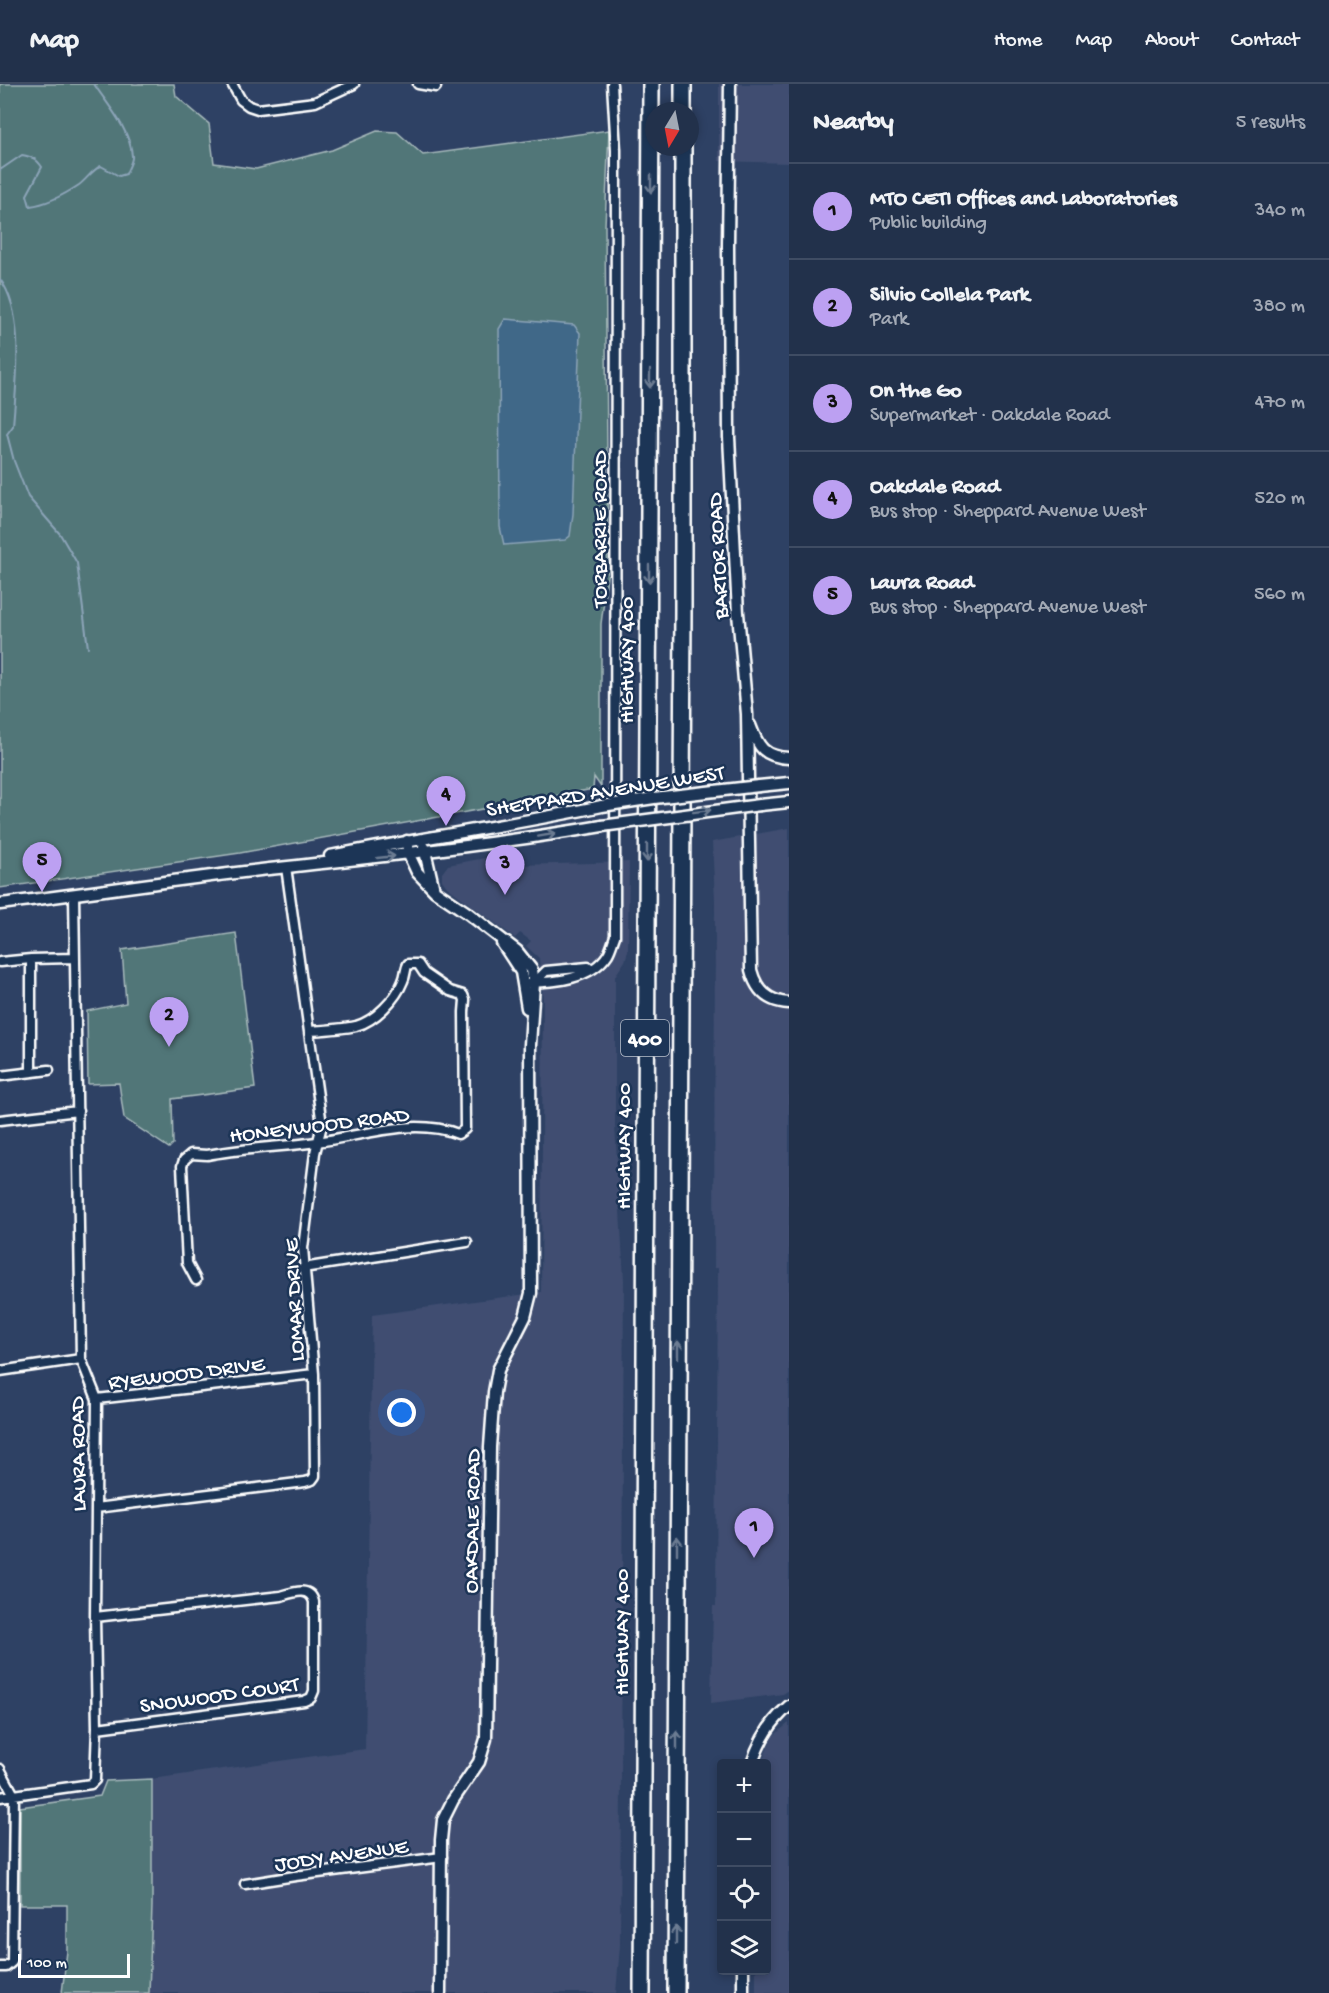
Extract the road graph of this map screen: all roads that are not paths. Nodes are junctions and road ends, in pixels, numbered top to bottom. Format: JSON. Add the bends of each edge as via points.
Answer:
{"nodes":[{"id":1,"x":232,"y":84,"type":"edge"},
{"id":2,"x":354,"y":84,"type":"edge"},
{"id":3,"x":418,"y":84,"type":"edge"},
{"id":4,"x":612,"y":84,"type":"edge"},
{"id":5,"x":651,"y":84,"type":"edge"},
{"id":6,"x":683,"y":84,"type":"edge"},
{"id":7,"x":730,"y":84,"type":"edge"},
{"id":8,"x":436,"y":87,"type":"dead end"},
{"id":9,"x":683,"y":102,"type":"edge"},
{"id":10,"x":683,"y":156,"type":"edge"},
{"id":11,"x":747,"y":714,"type":"junction"},
{"id":12,"x":789,"y":758,"type":"edge"},
{"id":13,"x":789,"y":783,"type":"edge"},
{"id":14,"x":789,"y":802,"type":"edge"},
{"id":15,"x":421,"y":838,"type":"junction"},
{"id":16,"x":407,"y":841,"type":"junction"},
{"id":17,"x":426,"y":852,"type":"junction"},
{"id":18,"x":409,"y":855,"type":"junction"},
{"id":19,"x":286,"y":867,"type":"junction"},
{"id":20,"x":435,"y":891,"type":"junction"},
{"id":21,"x":74,"y":895,"type":"junction"},
{"id":22,"x":0,"y":904,"type":"edge"},
{"id":23,"x":32,"y":958,"type":"junction"},
{"id":24,"x":74,"y":958,"type":"junction"},
{"id":25,"x":0,"y":962,"type":"edge"},
{"id":26,"x":529,"y":983,"type":"junction"},
{"id":27,"x":789,"y":1003,"type":"edge"},
{"id":28,"x":310,"y":1031,"type":"junction"},
{"id":29,"x":49,"y":1070,"type":"dead end"},
{"id":30,"x":31,"y":1072,"type":"junction"},
{"id":31,"x":0,"y":1076,"type":"edge"},
{"id":32,"x":78,"y":1112,"type":"junction"},
{"id":33,"x":0,"y":1120,"type":"edge"},
{"id":34,"x":318,"y":1142,"type":"junction"},
{"id":35,"x":467,"y":1242,"type":"dead end"},
{"id":36,"x":303,"y":1268,"type":"junction"},
{"id":37,"x":196,"y":1281,"type":"dead end"},
{"id":38,"x":81,"y":1359,"type":"junction"},
{"id":39,"x":0,"y":1371,"type":"edge"},
{"id":40,"x":314,"y":1374,"type":"junction"},
{"id":41,"x":98,"y":1399,"type":"junction"},
{"id":42,"x":96,"y":1508,"type":"junction"},
{"id":43,"x":95,"y":1617,"type":"junction"},
{"id":44,"x":789,"y":1706,"type":"edge"},
{"id":45,"x":97,"y":1728,"type":"junction"},
{"id":46,"x":754,"y":1759,"type":"edge"},
{"id":47,"x":0,"y":1769,"type":"edge"},
{"id":48,"x":14,"y":1795,"type":"junction"},
{"id":49,"x":0,"y":1797,"type":"edge"},
{"id":50,"x":442,"y":1857,"type":"junction"},
{"id":51,"x":245,"y":1884,"type":"dead end"},
{"id":52,"x":0,"y":1967,"type":"edge"},
{"id":53,"x":744,"y":1975,"type":"edge"},
{"id":54,"x":440,"y":1993,"type":"edge"},
{"id":55,"x":642,"y":1993,"type":"edge"},
{"id":56,"x":676,"y":1993,"type":"edge"},
{"id":57,"x":743,"y":1993,"type":"edge"}],
"edges":[{"from":1,"to":2,"type":"street","via":[[241,100],[258,110],[315,102]]},
{"from":3,"to":8,"type":"street"},
{"from":4,"to":26,"type":"street","name":"TORBARRIE ROAD","via":[[616,150],[615,936],[607,955],[575,978]]},
{"from":5,"to":55,"type":"highway","name":"HIGHWAY 400","number":"400","one_way":true},
{"from":6,"to":9,"type":"highway"},
{"from":7,"to":11,"type":"street","name":"BARTOR ROAD","via":[[729,437]]},
{"from":56,"to":10,"type":"highway","number":"400","one_way":true},
{"from":11,"to":12,"type":"street","via":[[754,738],[763,751]]},
{"from":11,"to":27,"type":"street","name":"BARTOR ROAD","via":[[751,970],[761,992]]},
{"from":13,"to":15,"type":"street","name":"SHEPPARD AVENUE WEST","bridge":true,"via":[[654,798]]},
{"from":17,"to":14,"type":"street","name":"SHEPPARD AVENUE WEST","one_way":true,"bridge":true},
{"from":15,"to":16,"type":"street","name":"SHEPPARD AVENUE WEST"},
{"from":15,"to":17,"type":"street"},
{"from":16,"to":18,"type":"street","name":"OAKDALE ROAD"},
{"from":16,"to":19,"type":"street","name":"SHEPPARD AVENUE WEST"},
{"from":17,"to":18,"type":"street","name":"SHEPPARD AVENUE WEST"},
{"from":17,"to":20,"type":"street"},
{"from":19,"to":18,"type":"street","name":"SHEPPARD AVENUE WEST","one_way":true},
{"from":18,"to":20,"type":"street","name":"OAKDALE ROAD","via":[[417,872]]},
{"from":19,"to":21,"type":"street","name":"SHEPPARD AVENUE WEST"},
{"from":19,"to":28,"type":"street","name":"LOMAR DRIVE"},
{"from":20,"to":26,"type":"street","name":"OAKDALE ROAD","via":[[496,935]]},
{"from":21,"to":22,"type":"street","name":"SHEPPARD AVENUE WEST"},
{"from":21,"to":24,"type":"street","name":"LAURA ROAD"},
{"from":23,"to":24,"type":"street"},
{"from":23,"to":25,"type":"street"},
{"from":23,"to":30,"type":"street"},
{"from":24,"to":32,"type":"street","name":"LAURA ROAD"},
{"from":26,"to":50,"type":"street","name":"OAKDALE ROAD","via":[[531,1293],[525,1317],[498,1370],[494,1392],[486,1739],[479,1762],[443,1820]]},
{"from":28,"to":34,"type":"street","name":"LOMAR DRIVE","via":[[322,1125]]},
{"from":28,"to":34,"type":"street","name":"HONEYWOOD ROAD","via":[[357,1025],[377,1014],[394,996],[405,979],[407,965],[412,963],[465,1000],[465,1129],[458,1134],[442,1129],[400,1128]]},
{"from":29,"to":30,"type":"street"},
{"from":30,"to":31,"type":"street"},
{"from":32,"to":33,"type":"street"},
{"from":32,"to":38,"type":"street","name":"LAURA ROAD"},
{"from":34,"to":36,"type":"street","name":"LOMAR DRIVE"},
{"from":34,"to":37,"type":"street","name":"HONEYWOOD ROAD","via":[[191,1154],[184,1160],[187,1263]]},
{"from":35,"to":36,"type":"street"},
{"from":36,"to":40,"type":"street","name":"LOMAR DRIVE"},
{"from":38,"to":39,"type":"street"},
{"from":38,"to":41,"type":"street","name":"LAURA ROAD"},
{"from":40,"to":41,"type":"street","name":"RYEWOOD DRIVE"},
{"from":40,"to":42,"type":"street","name":"LOMAR DRIVE","via":[[316,1469],[312,1480]]},
{"from":41,"to":42,"type":"street","name":"LAURA ROAD"},
{"from":42,"to":43,"type":"street","name":"LAURA ROAD"},
{"from":43,"to":45,"type":"street","name":"LAURA ROAD"},
{"from":43,"to":45,"type":"street","name":"SNOWOOD COURT","via":[[301,1592],[312,1595],[314,1602],[314,1691],[310,1698]]},
{"from":44,"to":46,"type":"street","via":[[762,1738]]},
{"from":45,"to":48,"type":"street","name":"LAURA ROAD","via":[[91,1784]]},
{"from":47,"to":48,"type":"street"},
{"from":48,"to":49,"type":"street"},
{"from":48,"to":52,"type":"street","via":[[12,1962],[6,1968]]},
{"from":50,"to":51,"type":"street","name":"JODY AVENUE"},
{"from":50,"to":54,"type":"street","name":"OAKDALE ROAD"},
{"from":53,"to":57,"type":"street"}]}
